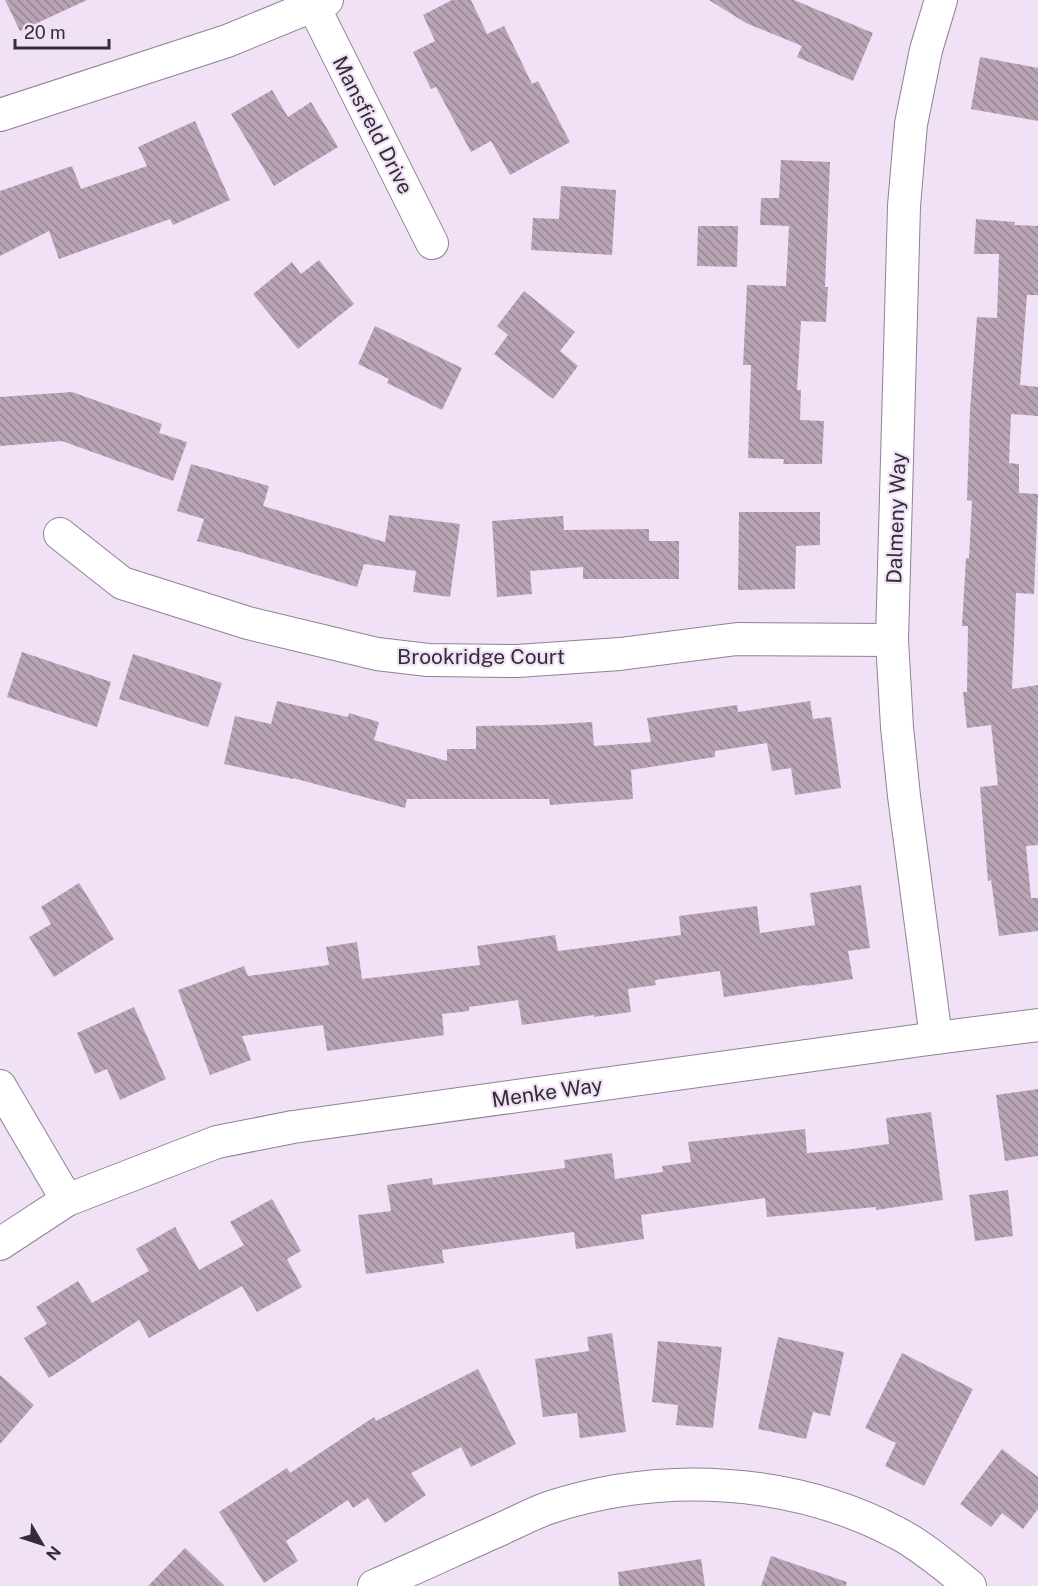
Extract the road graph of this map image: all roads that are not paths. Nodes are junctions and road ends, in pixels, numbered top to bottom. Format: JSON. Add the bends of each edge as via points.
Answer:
{"nodes":[{"id":1,"x":941,"y":0,"type":"edge"},
{"id":2,"x":320,"y":3,"type":"edge"},
{"id":3,"x":0,"y":115,"type":"edge"},
{"id":4,"x":432,"y":243,"type":"dead end"},
{"id":5,"x":60,"y":534,"type":"dead end"},
{"id":6,"x":892,"y":640,"type":"junction"},
{"id":7,"x":1038,"y":1025,"type":"edge"},
{"id":8,"x":936,"y":1038,"type":"junction"},
{"id":9,"x":0,"y":1086,"type":"edge"},
{"id":10,"x":67,"y":1200,"type":"junction"},
{"id":11,"x":0,"y":1244,"type":"edge"},
{"id":12,"x":374,"y":1586,"type":"edge"},
{"id":13,"x":970,"y":1586,"type":"edge"}],
"edges":[{"from":1,"to":6,"type":"street","name":"Dalmeny Way","via":[[911,124],[904,206]]},
{"from":2,"to":3,"type":"street","name":"Mansfield Drive","via":[[227,42]]},
{"from":2,"to":4,"type":"street","name":"Mansfield Drive"},
{"from":5,"to":6,"type":"street","name":"Brookridge Court","via":[[122,583],[248,623],[377,654],[429,660],[517,661],[620,654],[737,639]]},
{"from":6,"to":8,"type":"street","name":"Dalmeny Way","via":[[904,796]]},
{"from":7,"to":8,"type":"street","name":"Menke Way"},
{"from":8,"to":10,"type":"street","name":"Menke Way","via":[[293,1127],[218,1142]]},
{"from":9,"to":10,"type":"street"},
{"from":10,"to":11,"type":"street","name":"Menke Way"},
{"from":12,"to":13,"type":"street","via":[[548,1509],[663,1484],[760,1489],[858,1515],[898,1533]]}]}
